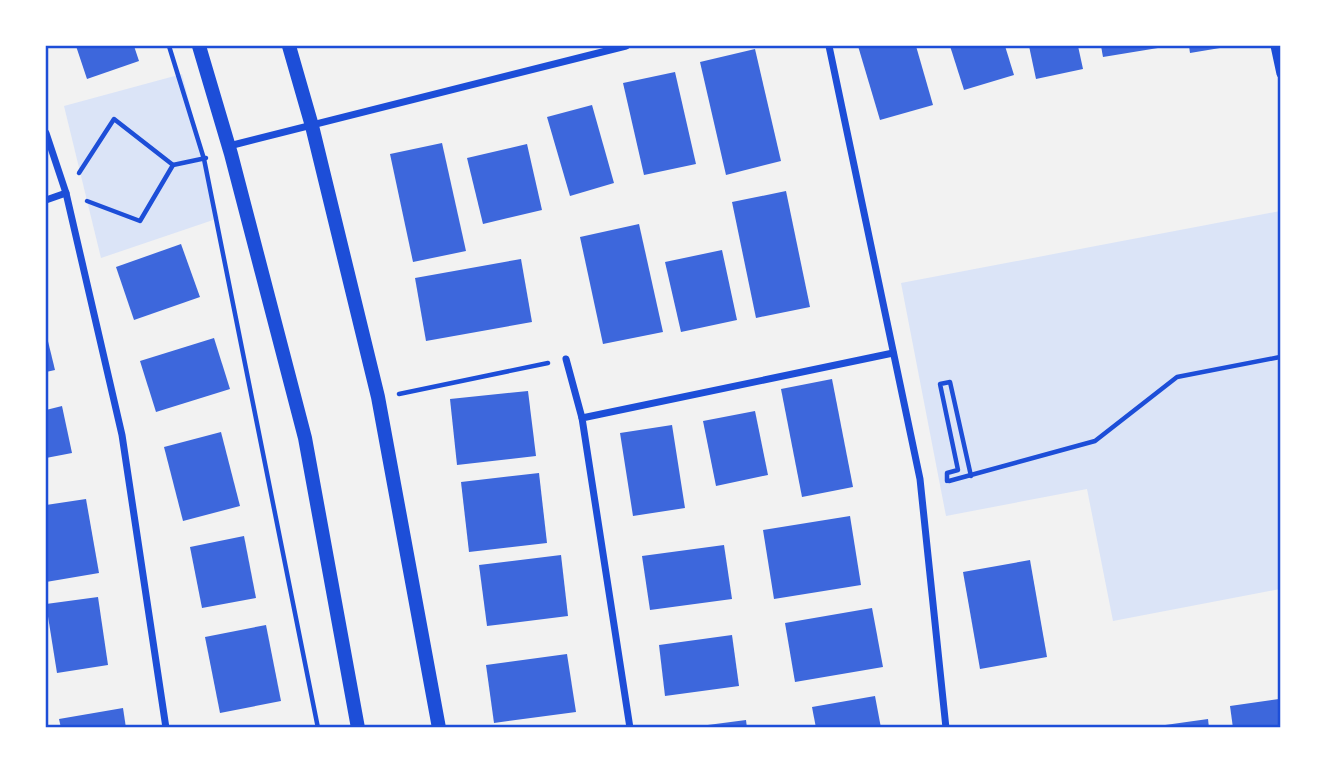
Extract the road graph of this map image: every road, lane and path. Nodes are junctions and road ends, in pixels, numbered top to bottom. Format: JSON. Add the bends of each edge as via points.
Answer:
{"nodes":[{"id":1,"x":169,"y":46,"type":"edge"},
{"id":2,"x":199,"y":46,"type":"edge"},
{"id":3,"x":289,"y":46,"type":"edge"},
{"id":4,"x":626,"y":46,"type":"edge"},
{"id":5,"x":829,"y":46,"type":"edge"},
{"id":6,"x":1274,"y":46,"type":"edge"},
{"id":7,"x":1280,"y":74,"type":"edge"},
{"id":8,"x":312,"y":127,"type":"junction"},
{"id":9,"x":46,"y":133,"type":"edge"},
{"id":10,"x":230,"y":150,"type":"junction"},
{"id":11,"x":204,"y":159,"type":"junction"},
{"id":12,"x":173,"y":165,"type":"junction"},
{"id":13,"x":66,"y":193,"type":"junction"},
{"id":14,"x":46,"y":200,"type":"edge"},
{"id":15,"x":893,"y":354,"type":"junction"},
{"id":16,"x":1280,"y":357,"type":"edge"},
{"id":17,"x":566,"y":359,"type":"joint"},
{"id":18,"x":411,"y":392,"type":"dead end"},
{"id":19,"x":582,"y":418,"type":"junction"},
{"id":20,"x":971,"y":476,"type":"junction"},
{"id":21,"x":948,"y":481,"type":"junction"},
{"id":22,"x":920,"y":487,"type":"junction"},
{"id":23,"x":166,"y":727,"type":"edge"},
{"id":24,"x":318,"y":727,"type":"edge"},
{"id":25,"x":358,"y":727,"type":"edge"},
{"id":26,"x":439,"y":727,"type":"edge"},
{"id":27,"x":630,"y":727,"type":"edge"},
{"id":28,"x":946,"y":727,"type":"edge"}],
"edges":[{"from":1,"to":11,"type":"path"},
{"from":2,"to":10,"type":"main road"},
{"from":3,"to":8,"type":"main road"},
{"from":4,"to":8,"type":"street"},
{"from":5,"to":15,"type":"street"},
{"from":6,"to":7,"type":"street"},
{"from":8,"to":10,"type":"street"},
{"from":8,"to":26,"type":"main road","via":[[379,397]]},
{"from":9,"to":13,"type":"street"},
{"from":10,"to":11,"type":"path"},
{"from":10,"to":25,"type":"main road","via":[[305,438]]},
{"from":11,"to":12,"type":"path"},
{"from":11,"to":24,"type":"path"},
{"from":12,"to":13,"type":"path","via":[[140,221]]},
{"from":12,"to":13,"type":"path","via":[[114,119]]},
{"from":13,"to":14,"type":"street"},
{"from":13,"to":23,"type":"street","via":[[122,435]]},
{"from":15,"to":19,"type":"street"},
{"from":15,"to":22,"type":"street"},
{"from":16,"to":20,"type":"path","via":[[1177,377],[1095,441]]},
{"from":17,"to":18,"type":"path"},
{"from":17,"to":19,"type":"street"},
{"from":19,"to":27,"type":"street"},
{"from":20,"to":21,"type":"path"},
{"from":20,"to":21,"type":"path","via":[[950,382],[940,384],[958,470],[947,473]]},
{"from":21,"to":22,"type":"path"},
{"from":22,"to":28,"type":"street"}]}
